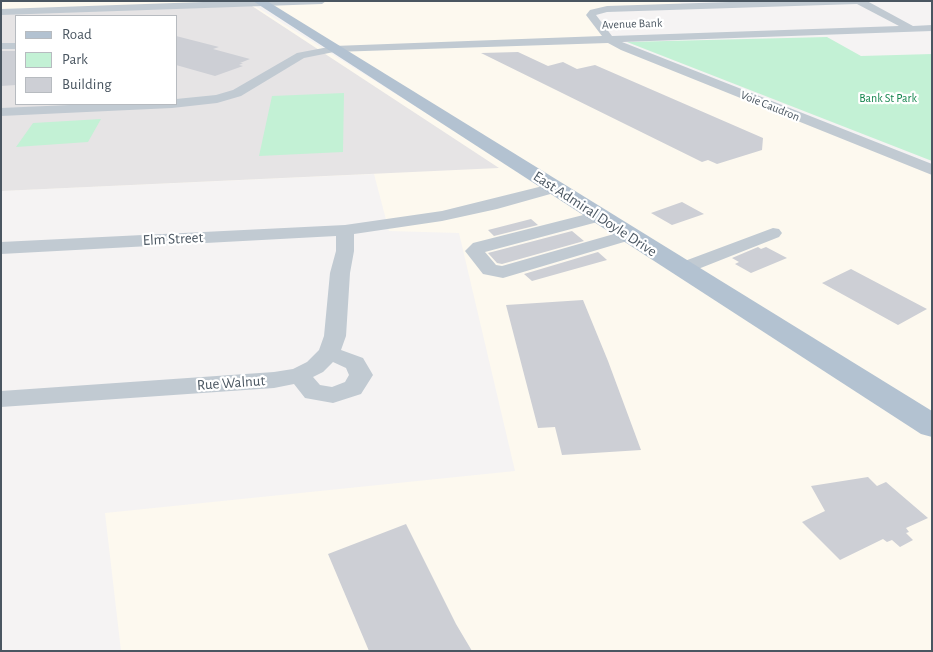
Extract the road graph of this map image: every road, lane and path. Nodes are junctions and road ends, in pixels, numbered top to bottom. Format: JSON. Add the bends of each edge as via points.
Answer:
{"nodes":[{"id":1,"x":322,"y":1,"type":"edge"},
{"id":2,"x":857,"y":1,"type":"edge"},
{"id":3,"x":260,"y":3,"type":"edge"},
{"id":4,"x":681,"y":4,"type":"edge"},
{"id":5,"x":210,"y":6,"type":"junction"},
{"id":6,"x":1,"y":12,"type":"edge"},
{"id":7,"x":55,"y":13,"type":"edge"},
{"id":8,"x":176,"y":15,"type":"edge"},
{"id":9,"x":932,"y":28,"type":"edge"},
{"id":10,"x":912,"y":29,"type":"junction"},
{"id":11,"x":609,"y":39,"type":"junction"},
{"id":12,"x":1,"y":46,"type":"edge"},
{"id":13,"x":15,"y":46,"type":"edge"},
{"id":14,"x":334,"y":49,"type":"junction"},
{"id":15,"x":178,"y":104,"type":"edge"},
{"id":16,"x":120,"y":105,"type":"edge"},
{"id":17,"x":10,"y":109,"type":"edge"},
{"id":18,"x":932,"y":170,"type":"edge"},
{"id":19,"x":562,"y":192,"type":"junction"},
{"id":20,"x":599,"y":216,"type":"junction"},
{"id":21,"x":570,"y":226,"type":"junction"},
{"id":22,"x":346,"y":230,"type":"junction"},
{"id":23,"x":773,"y":233,"type":"dead end"},
{"id":24,"x":628,"y":235,"type":"junction"},
{"id":25,"x":596,"y":245,"type":"junction"},
{"id":26,"x":1,"y":248,"type":"edge"},
{"id":27,"x":681,"y":269,"type":"junction"},
{"id":28,"x":329,"y":353,"type":"junction"},
{"id":29,"x":299,"y":375,"type":"junction"},
{"id":30,"x":1,"y":399,"type":"edge"},
{"id":31,"x":932,"y":426,"type":"edge"}],
"edges":[{"from":1,"to":3,"type":"street"},
{"from":2,"to":4,"type":"street"},
{"from":2,"to":10,"type":"street"},
{"from":3,"to":5,"type":"street"},
{"from":3,"to":14,"type":"main road","name":"East Admiral Doyle Drive"},
{"from":4,"to":11,"type":"street","via":[[593,12],[591,15]]},
{"from":5,"to":7,"type":"street"},
{"from":5,"to":8,"type":"street"},
{"from":6,"to":7,"type":"street"},
{"from":9,"to":10,"type":"street","name":"Avenue Bank"},
{"from":10,"to":11,"type":"street","name":"Avenue Bank"},
{"from":11,"to":14,"type":"street","name":"Avenue Bank"},
{"from":11,"to":18,"type":"street","name":"Voie Caudron"},
{"from":12,"to":13,"type":"street"},
{"from":14,"to":15,"type":"street","name":"Avenue Bank","via":[[301,55],[237,93]]},
{"from":14,"to":19,"type":"main road","name":"East Admiral Doyle Drive"},
{"from":16,"to":17,"type":"street"},
{"from":19,"to":20,"type":"main road","name":"East Admiral Doyle Drive"},
{"from":19,"to":22,"type":"street","name":"Elm Street","via":[[512,213],[444,228],[388,236]]},
{"from":20,"to":21,"type":"street"},
{"from":20,"to":24,"type":"main road","name":"East Admiral Doyle Drive"},
{"from":21,"to":25,"type":"street"},
{"from":21,"to":25,"type":"street","via":[[548,228],[479,246],[474,251],[490,270],[503,272]]},
{"from":22,"to":26,"type":"street","name":"Elm Street"},
{"from":22,"to":28,"type":"street","via":[[334,336]]},
{"from":23,"to":27,"type":"street"},
{"from":24,"to":25,"type":"street"},
{"from":24,"to":27,"type":"main road","name":"East Admiral Doyle Drive"},
{"from":27,"to":31,"type":"main road","name":"East Admiral Doyle Drive"},
{"from":28,"to":29,"type":"street","name":"Rue Walnut","via":[[315,367]]},
{"from":28,"to":29,"type":"street","via":[[355,363],[361,375],[353,388],[333,395],[313,392]]},
{"from":29,"to":30,"type":"street","name":"Rue Walnut","via":[[274,380]]}]}
